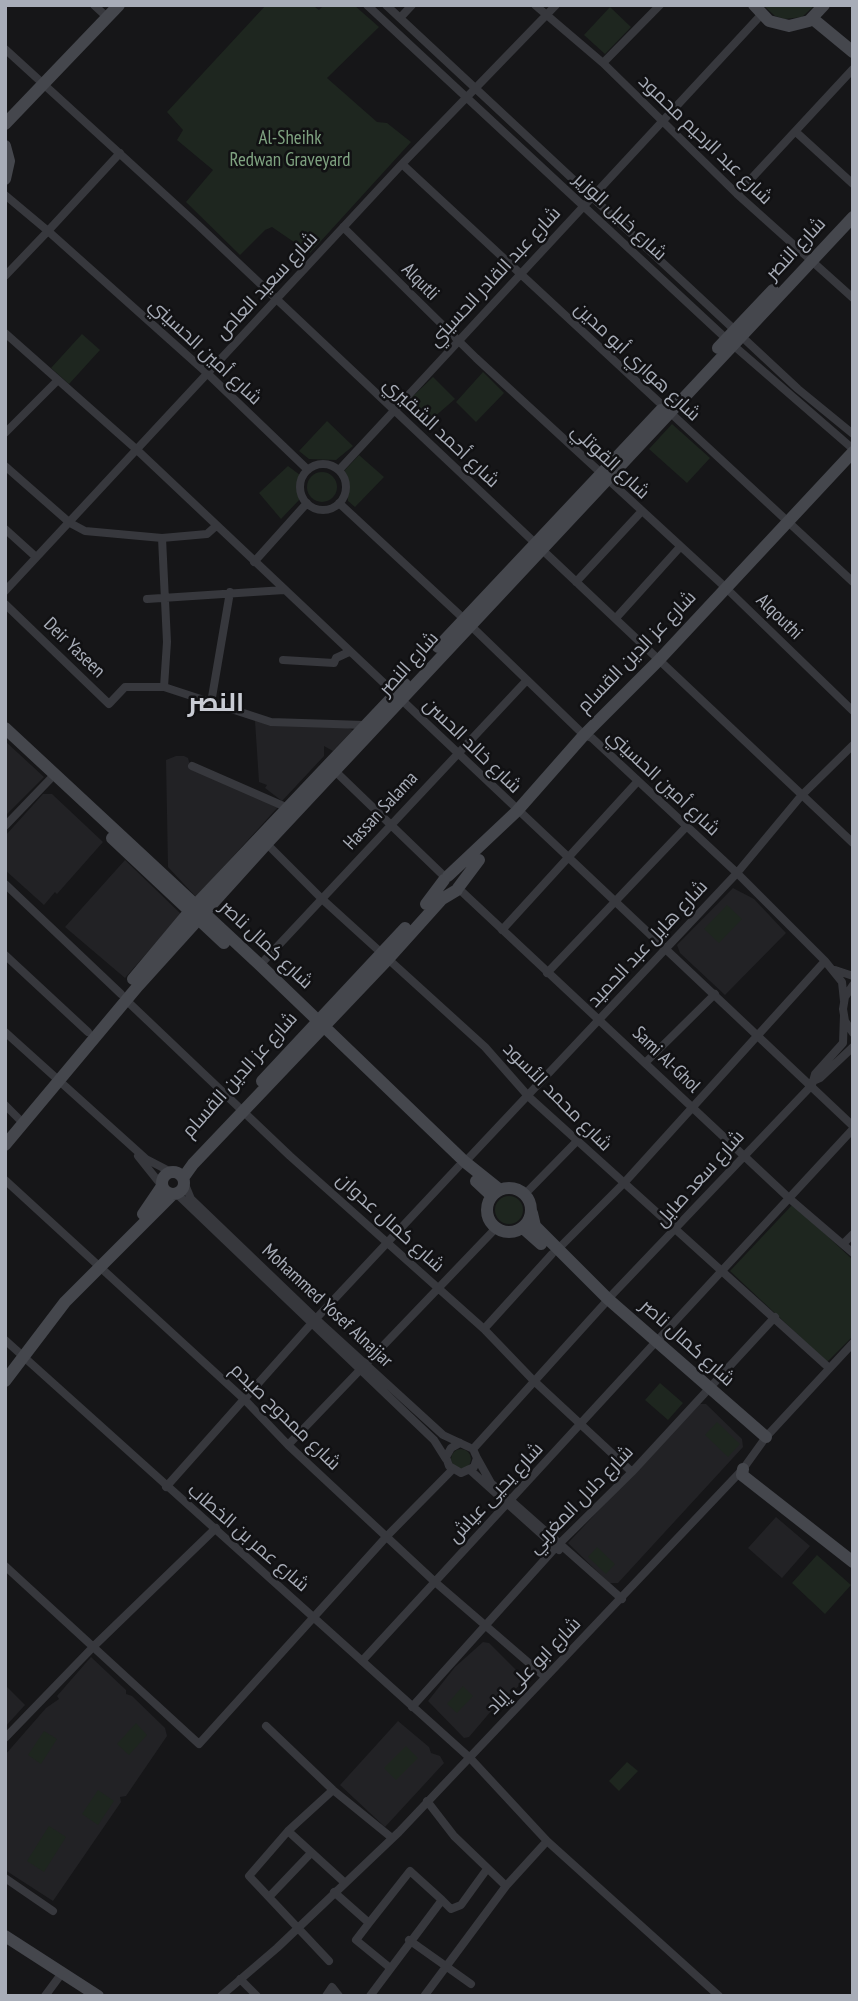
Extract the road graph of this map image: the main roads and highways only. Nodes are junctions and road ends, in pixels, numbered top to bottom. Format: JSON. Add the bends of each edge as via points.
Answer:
{"nodes":[{"id":1,"x":119,"y":5,"type":"edge"},
{"id":2,"x":757,"y":10,"type":"edge"},
{"id":3,"x":819,"y":12,"type":"edge"},
{"id":4,"x":853,"y":45,"type":"edge"},
{"id":5,"x":853,"y":52,"type":"edge"},
{"id":6,"x":5,"y":124,"type":"edge"},
{"id":7,"x":5,"y":146,"type":"edge"},
{"id":8,"x":5,"y":179,"type":"edge"},
{"id":9,"x":853,"y":206,"type":"edge"},
{"id":10,"x":853,"y":217,"type":"edge"},
{"id":11,"x":809,"y":258,"type":"junction"},
{"id":12,"x":853,"y":451,"type":"edge"},
{"id":13,"x":853,"y":457,"type":"edge"},
{"id":14,"x":790,"y":522,"type":"junction"},
{"id":15,"x":400,"y":697,"type":"junction"},
{"id":16,"x":5,"y":728,"type":"edge"},
{"id":17,"x":5,"y":737,"type":"edge"},
{"id":18,"x":53,"y":777,"type":"junction"},
{"id":19,"x":520,"y":813,"type":"junction"},
{"id":20,"x":446,"y":878,"type":"junction"},
{"id":21,"x":457,"y":889,"type":"junction"},
{"id":22,"x":197,"y":912,"type":"junction"},
{"id":23,"x":386,"y":955,"type":"junction"},
{"id":24,"x":124,"y":997,"type":"junction"},
{"id":25,"x":319,"y":1025,"type":"junction"},
{"id":26,"x":53,"y":1077,"type":"junction"},
{"id":27,"x":5,"y":1135,"type":"edge"},
{"id":28,"x":5,"y":1145,"type":"edge"},
{"id":29,"x":179,"y":1176,"type":"junction"},
{"id":30,"x":171,"y":1191,"type":"junction"},
{"id":31,"x":496,"y":1193,"type":"junction"},
{"id":32,"x":531,"y":1213,"type":"junction"},
{"id":33,"x":523,"y":1228,"type":"junction"},
{"id":34,"x":555,"y":1252,"type":"junction"},
{"id":35,"x":19,"y":1354,"type":"junction"},
{"id":36,"x":5,"y":1369,"type":"edge"},
{"id":37,"x":5,"y":1381,"type":"edge"},
{"id":38,"x":764,"y":1439,"type":"road end"},
{"id":39,"x":743,"y":1469,"type":"road end"},
{"id":40,"x":851,"y":1558,"type":"edge"},
{"id":41,"x":5,"y":1936,"type":"edge"},
{"id":42,"x":98,"y":1996,"type":"edge"}],
"edges":[{"from":1,"to":6,"type":"main road"},
{"from":2,"to":3,"type":"main road","via":[[784,26],[799,25]]},
{"from":3,"to":4,"type":"main road"},
{"from":3,"to":5,"type":"main road"},
{"from":7,"to":8,"type":"main road","via":[[9,162]]},
{"from":9,"to":11,"type":"main road","name":"شارع النصر"},
{"from":10,"to":11,"type":"main road","name":"شارع النصر"},
{"from":11,"to":15,"type":"main road","name":"شارع النصر"},
{"from":12,"to":14,"type":"main road","name":"شارع عز الدين القسام"},
{"from":13,"to":14,"type":"main road","name":"شارع عز الدين القسام"},
{"from":14,"to":19,"type":"main road","name":"شارع عز الدين القسام"},
{"from":15,"to":22,"type":"main road","name":"شارع النصر","via":[[268,845]]},
{"from":15,"to":22,"type":"main road","name":"شارع النصر","via":[[364,725]]},
{"from":16,"to":18,"type":"main road","name":"شارع كمال ناصر"},
{"from":17,"to":18,"type":"main road","name":"شارع كمال ناصر"},
{"from":18,"to":22,"type":"main road","name":"شارع كمال ناصر"},
{"from":19,"to":20,"type":"main road","name":"شارع عز الدين القسام"},
{"from":19,"to":21,"type":"main road","name":"شارع عز الدين القسام"},
{"from":20,"to":21,"type":"main road","via":[[447,890]]},
{"from":20,"to":23,"type":"main road","name":"شارع عز الدين القسام"},
{"from":21,"to":23,"type":"main road","name":"شارع عز الدين القسام"},
{"from":22,"to":24,"type":"main road","name":"شارع النصر"},
{"from":22,"to":25,"type":"main road","name":"شارع كمال ناصر"},
{"from":22,"to":25,"type":"main road","name":"شارع كمال ناصر","via":[[260,965]]},
{"from":23,"to":25,"type":"main road","name":"شارع عز الدين القسام"},
{"from":24,"to":26,"type":"main road","name":"شارع النصر"},
{"from":24,"to":26,"type":"main road","name":"شارع النصر","via":[[88,1032]]},
{"from":25,"to":29,"type":"main road","name":"شارع عز الدين القسام"},
{"from":25,"to":31,"type":"main road","name":"شارع كمال ناصر"},
{"from":26,"to":27,"type":"main road","name":"شارع النصر"},
{"from":26,"to":28,"type":"main road","name":"شارع النصر"},
{"from":29,"to":30,"type":"main road","name":"شارع عز الدين القسام","via":[[183,1189]]},
{"from":29,"to":30,"type":"main road","name":"شارع عز الدين القسام","via":[[165,1176]]},
{"from":30,"to":35,"type":"main road","name":"شارع عز الدين القسام","via":[[98,1263]]},
{"from":31,"to":32,"type":"main road","via":[[513,1188],[524,1194]]},
{"from":31,"to":33,"type":"main road","via":[[488,1215],[496,1228],[512,1232]]},
{"from":32,"to":33,"type":"main road"},
{"from":32,"to":34,"type":"main road","name":"شارع كمال ناصر"},
{"from":33,"to":34,"type":"main road"},
{"from":34,"to":38,"type":"main road","name":"شارع كمال ناصر","via":[[706,1392]]},
{"from":35,"to":36,"type":"main road","name":"شارع عز الدين القسام"},
{"from":35,"to":37,"type":"main road","name":"شارع عز الدين القسام"},
{"from":39,"to":40,"type":"main road","via":[[742,1475]]},
{"from":41,"to":42,"type":"main road"}]}
